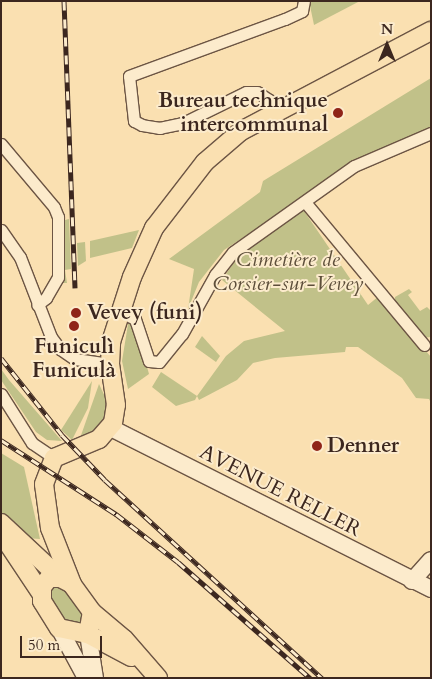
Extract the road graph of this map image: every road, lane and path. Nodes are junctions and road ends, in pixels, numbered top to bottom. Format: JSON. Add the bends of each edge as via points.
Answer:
{"nodes":[{"id":1,"x":304,"y":1,"type":"edge"},
{"id":2,"x":431,"y":31,"type":"edge"},
{"id":3,"x":275,"y":111,"type":"junction"},
{"id":4,"x":431,"y":133,"type":"edge"},
{"id":5,"x":1,"y":144,"type":"edge"},
{"id":6,"x":305,"y":202,"type":"junction"},
{"id":7,"x":1,"y":230,"type":"edge"},
{"id":8,"x":37,"y":305,"type":"junction"},
{"id":9,"x":119,"y":311,"type":"junction"},
{"id":10,"x":424,"y":345,"type":"dead end"},
{"id":11,"x":110,"y":364,"type":"junction"},
{"id":12,"x":1,"y":394,"type":"edge"},
{"id":13,"x":110,"y":428,"type":"junction"},
{"id":14,"x":54,"y":458,"type":"junction"},
{"id":15,"x":1,"y":523,"type":"edge"},
{"id":16,"x":50,"y":528,"type":"junction"},
{"id":17,"x":1,"y":532,"type":"edge"},
{"id":18,"x":431,"y":560,"type":"edge"},
{"id":19,"x":54,"y":580,"type":"junction"},
{"id":20,"x":412,"y":581,"type":"junction"},
{"id":21,"x":431,"y":589,"type":"edge"},
{"id":22,"x":92,"y":612,"type":"junction"},
{"id":23,"x":59,"y":628,"type":"junction"},
{"id":24,"x":88,"y":634,"type":"junction"},
{"id":25,"x":142,"y":663,"type":"junction"},
{"id":26,"x":86,"y":678,"type":"edge"},
{"id":27,"x":95,"y":678,"type":"edge"},
{"id":28,"x":158,"y":678,"type":"edge"}],
"edges":[{"from":1,"to":3,"type":"street","via":[[302,11],[285,19],[129,76],[134,121],[142,125],[160,128],[183,123],[246,92],[257,92],[269,100]]},
{"from":2,"to":3,"type":"main road"},
{"from":3,"to":9,"type":"main road","via":[[221,146],[178,193],[146,244]]},
{"from":4,"to":6,"type":"street","via":[[354,166]]},
{"from":5,"to":8,"type":"street","via":[[54,207],[58,217],[58,277],[46,298]]},
{"from":6,"to":9,"type":"street","via":[[225,259],[182,334],[159,362],[149,361],[135,319]]},
{"from":6,"to":10,"type":"street"},
{"from":7,"to":8,"type":"street","via":[[24,266]]},
{"from":8,"to":11,"type":"street","via":[[60,349],[75,359]]},
{"from":9,"to":11,"type":"main road","via":[[111,342]]},
{"from":11,"to":13,"type":"main road","via":[[116,405]]},
{"from":12,"to":14,"type":"street","via":[[32,443]]},
{"from":13,"to":14,"type":"main road","via":[[99,439]]},
{"from":13,"to":20,"type":"street","name":"AVENUE RELLER"},
{"from":14,"to":16,"type":"main road","via":[[43,490]]},
{"from":15,"to":19,"type":"main road"},
{"from":16,"to":19,"type":"main road"},
{"from":16,"to":19,"type":"main road"},
{"from":17,"to":19,"type":"main road"},
{"from":18,"to":20,"type":"street"},
{"from":19,"to":22,"type":"main road"},
{"from":19,"to":23,"type":"main road","via":[[44,607]]},
{"from":20,"to":21,"type":"street","name":"AVENUE RELLER"},
{"from":22,"to":24,"type":"main road"},
{"from":22,"to":25,"type":"main road","via":[[124,639]]},
{"from":23,"to":24,"type":"main road"},
{"from":23,"to":26,"type":"street"},
{"from":24,"to":25,"type":"main road"},
{"from":24,"to":27,"type":"street"},
{"from":25,"to":28,"type":"main road"}]}
